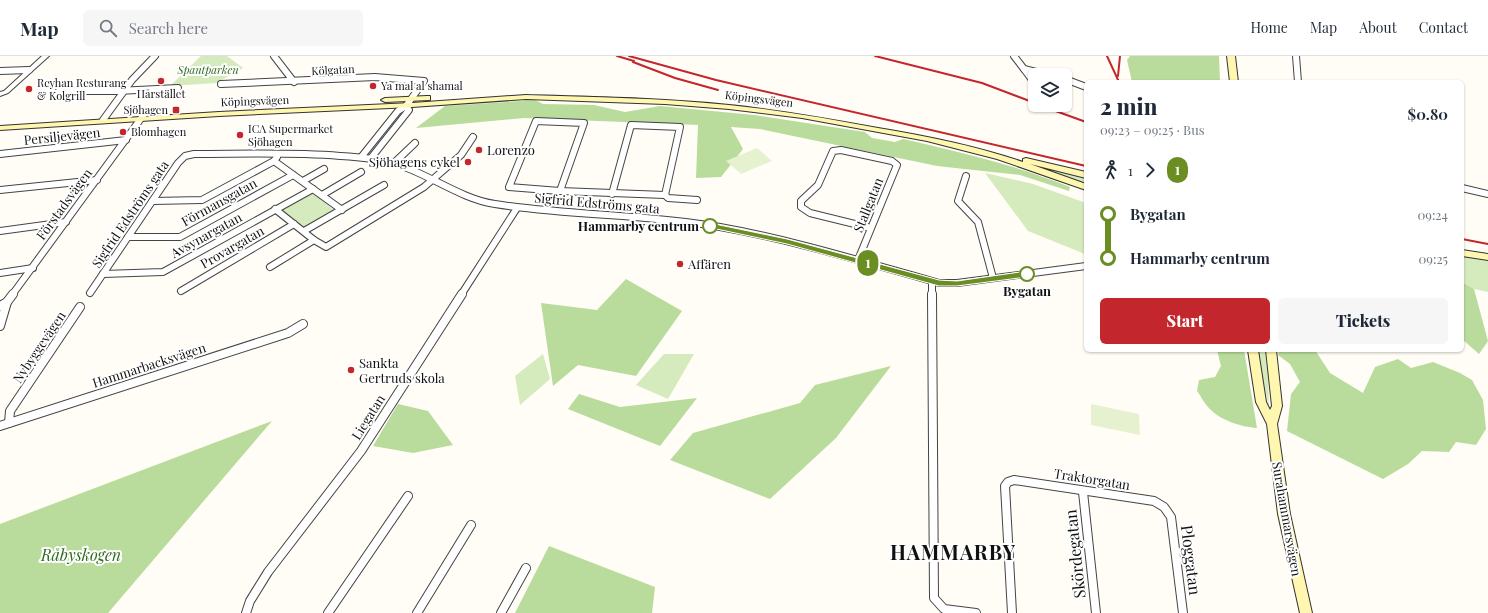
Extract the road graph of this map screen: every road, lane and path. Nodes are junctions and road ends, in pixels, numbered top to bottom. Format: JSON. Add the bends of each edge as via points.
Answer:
{"nodes":[{"id":1,"x":46,"y":56,"type":"edge"},
{"id":2,"x":155,"y":56,"type":"edge"},
{"id":3,"x":274,"y":56,"type":"edge"},
{"id":4,"x":1014,"y":56,"type":"edge"},
{"id":5,"x":1231,"y":56,"type":"edge"},
{"id":6,"x":1296,"y":56,"type":"edge"},
{"id":7,"x":1024,"y":69,"type":"junction"},
{"id":8,"x":29,"y":70,"type":"junction"},
{"id":9,"x":1028,"y":70,"type":"edge"},
{"id":10,"x":0,"y":71,"type":"edge"},
{"id":11,"x":1028,"y":74,"type":"edge"},
{"id":12,"x":1234,"y":80,"type":"edge"},
{"id":13,"x":1298,"y":80,"type":"edge"},
{"id":14,"x":294,"y":82,"type":"junction"},
{"id":15,"x":1072,"y":82,"type":"edge"},
{"id":16,"x":221,"y":84,"type":"dead end"},
{"id":17,"x":1084,"y":86,"type":"edge"},
{"id":18,"x":178,"y":88,"type":"dead end"},
{"id":19,"x":125,"y":90,"type":"junction"},
{"id":20,"x":59,"y":91,"type":"dead end"},
{"id":21,"x":3,"y":93,"type":"edge"},
{"id":22,"x":511,"y":97,"type":"junction"},
{"id":23,"x":411,"y":98,"type":"junction"},
{"id":24,"x":0,"y":101,"type":"edge"},
{"id":25,"x":406,"y":106,"type":"junction"},
{"id":26,"x":143,"y":116,"type":"junction"},
{"id":27,"x":105,"y":118,"type":"junction"},
{"id":28,"x":29,"y":120,"type":"junction"},
{"id":29,"x":0,"y":121,"type":"edge"},
{"id":30,"x":0,"y":124,"type":"edge"},
{"id":31,"x":0,"y":128,"type":"edge"},
{"id":32,"x":473,"y":137,"type":"dead end"},
{"id":33,"x":126,"y":140,"type":"junction"},
{"id":34,"x":415,"y":143,"type":"dead end"},
{"id":35,"x":0,"y":154,"type":"edge"},
{"id":36,"x":279,"y":154,"type":"junction"},
{"id":37,"x":362,"y":156,"type":"junction"},
{"id":38,"x":1000,"y":157,"type":"junction"},
{"id":39,"x":371,"y":158,"type":"junction"},
{"id":40,"x":274,"y":161,"type":"junction"},
{"id":41,"x":394,"y":163,"type":"junction"},
{"id":42,"x":324,"y":169,"type":"dead end"},
{"id":43,"x":361,"y":172,"type":"dead end"},
{"id":44,"x":293,"y":175,"type":"junction"},
{"id":45,"x":1084,"y":175,"type":"edge"},
{"id":46,"x":966,"y":176,"type":"dead end"},
{"id":47,"x":97,"y":180,"type":"junction"},
{"id":48,"x":433,"y":180,"type":"junction"},
{"id":49,"x":1064,"y":180,"type":"junction"},
{"id":50,"x":303,"y":181,"type":"junction"},
{"id":51,"x":384,"y":185,"type":"dead end"},
{"id":52,"x":1084,"y":186,"type":"edge"},
{"id":53,"x":1464,"y":188,"type":"edge"},
{"id":54,"x":313,"y":189,"type":"junction"},
{"id":55,"x":0,"y":190,"type":"edge"},
{"id":56,"x":1084,"y":190,"type":"edge"},
{"id":57,"x":560,"y":191,"type":"junction"},
{"id":58,"x":612,"y":194,"type":"junction"},
{"id":59,"x":1488,"y":194,"type":"edge"},
{"id":60,"x":322,"y":195,"type":"junction"},
{"id":61,"x":665,"y":195,"type":"junction"},
{"id":62,"x":697,"y":200,"type":"dead end"},
{"id":63,"x":153,"y":201,"type":"junction"},
{"id":64,"x":517,"y":208,"type":"junction"},
{"id":65,"x":275,"y":209,"type":"junction"},
{"id":66,"x":342,"y":210,"type":"junction"},
{"id":67,"x":66,"y":222,"type":"junction"},
{"id":68,"x":294,"y":224,"type":"junction"},
{"id":69,"x":871,"y":228,"type":"junction"},
{"id":70,"x":0,"y":231,"type":"edge"},
{"id":71,"x":304,"y":231,"type":"junction"},
{"id":72,"x":128,"y":237,"type":"junction"},
{"id":73,"x":314,"y":240,"type":"junction"},
{"id":74,"x":1464,"y":253,"type":"edge"},
{"id":75,"x":1488,"y":257,"type":"edge"},
{"id":76,"x":858,"y":260,"type":"junction"},
{"id":77,"x":1084,"y":266,"type":"edge"},
{"id":78,"x":270,"y":267,"type":"dead end"},
{"id":79,"x":32,"y":268,"type":"junction"},
{"id":80,"x":0,"y":273,"type":"edge"},
{"id":81,"x":103,"y":274,"type":"junction"},
{"id":82,"x":994,"y":278,"type":"junction"},
{"id":83,"x":932,"y":282,"type":"junction"},
{"id":84,"x":181,"y":291,"type":"dead end"},
{"id":85,"x":90,"y":293,"type":"dead end"},
{"id":86,"x":7,"y":302,"type":"junction"},
{"id":87,"x":0,"y":306,"type":"edge"},
{"id":88,"x":80,"y":307,"type":"dead end"},
{"id":89,"x":303,"y":324,"type":"dead end"},
{"id":90,"x":0,"y":326,"type":"edge"},
{"id":91,"x":1252,"y":352,"type":"edge"},
{"id":92,"x":1271,"y":352,"type":"edge"},
{"id":93,"x":9,"y":423,"type":"junction"},
{"id":94,"x":1272,"y":424,"type":"junction"},
{"id":95,"x":0,"y":426,"type":"edge"},
{"id":96,"x":1083,"y":492,"type":"junction"},
{"id":97,"x":408,"y":496,"type":"dead end"},
{"id":98,"x":1169,"y":512,"type":"joint"},
{"id":99,"x":471,"y":525,"type":"dead end"},
{"id":100,"x":526,"y":568,"type":"dead end"},
{"id":101,"x":246,"y":613,"type":"edge"},
{"id":102,"x":328,"y":613,"type":"edge"},
{"id":103,"x":417,"y":613,"type":"edge"},
{"id":104,"x":501,"y":613,"type":"edge"},
{"id":105,"x":976,"y":613,"type":"edge"},
{"id":106,"x":1012,"y":613,"type":"edge"},
{"id":107,"x":1096,"y":613,"type":"edge"},
{"id":108,"x":1183,"y":613,"type":"edge"},
{"id":109,"x":1306,"y":613,"type":"edge"}],
"edges":[{"from":1,"to":8,"type":"street"},
{"from":2,"to":19,"type":"street","via":[[138,72]]},
{"from":3,"to":14,"type":"street"},
{"from":4,"to":7,"type":"street"},
{"from":5,"to":12,"type":"main road"},
{"from":6,"to":13,"type":"street"},
{"from":7,"to":9,"type":"street"},
{"from":7,"to":11,"type":"street"},
{"from":8,"to":10,"type":"street"},
{"from":8,"to":21,"type":"street"},
{"from":14,"to":16,"type":"street","name":"Kölgatan"},
{"from":14,"to":23,"type":"street","name":"Kölgatan","via":[[375,78],[424,81]]},
{"from":15,"to":17,"type":"street"},
{"from":18,"to":19,"type":"street"},
{"from":19,"to":20,"type":"street"},
{"from":19,"to":27,"type":"street"},
{"from":21,"to":24,"type":"street","via":[[6,95]]},
{"from":22,"to":23,"type":"main road","name":"Köpingsvägen"},
{"from":22,"to":25,"type":"main road","name":"Köpingsvägen"},
{"from":22,"to":38,"type":"main road","name":"Köpingsvägen","via":[[635,100],[753,110],[927,139]]},
{"from":23,"to":25,"type":"street"},
{"from":23,"to":26,"type":"main road","name":"Köpingsvägen"},
{"from":25,"to":26,"type":"main road","name":"Köpingsvägen"},
{"from":25,"to":37,"type":"street","via":[[398,111]]},
{"from":25,"to":39,"type":"street","via":[[408,110]]},
{"from":26,"to":27,"type":"main road","name":"Köpingsvägen"},
{"from":26,"to":33,"type":"street","name":"Förstadsvägen"},
{"from":27,"to":28,"type":"main road","name":"Köpingsvägen"},
{"from":27,"to":31,"type":"main road","name":"Köpingsvägen"},
{"from":28,"to":29,"type":"main road","name":"Köpingsvägen"},
{"from":28,"to":30,"type":"main road"},
{"from":32,"to":48,"type":"street","via":[[461,155]]},
{"from":33,"to":35,"type":"street","name":"Persiljevägen"},
{"from":33,"to":47,"type":"street","name":"Förstadsvägen"},
{"from":34,"to":41,"type":"street"},
{"from":36,"to":37,"type":"street","name":"Sigfrid Edströms gata"},
{"from":36,"to":40,"type":"street"},
{"from":36,"to":63,"type":"street","name":"Sigfrid Edströms gata","via":[[185,156]]},
{"from":37,"to":39,"type":"street","name":"Sigfrid Edströms gata"},
{"from":38,"to":45,"type":"main road","name":"Köpingsvägen"},
{"from":38,"to":49,"type":"main road","name":"Köpingsvägen"},
{"from":39,"to":41,"type":"street","name":"Sigfrid Edströms gata"},
{"from":40,"to":44,"type":"street"},
{"from":40,"to":63,"type":"street","via":[[202,200]]},
{"from":41,"to":48,"type":"street","name":"Sigfrid Edströms gata"},
{"from":42,"to":50,"type":"street"},
{"from":43,"to":60,"type":"street"},
{"from":44,"to":50,"type":"street"},
{"from":44,"to":72,"type":"street","name":"Förmansgatan","via":[[180,237]]},
{"from":46,"to":82,"type":"street","via":[[958,200],[978,222]]},
{"from":47,"to":55,"type":"street"},
{"from":47,"to":67,"type":"street","name":"Förstadsvägen"},
{"from":48,"to":64,"type":"street","name":"Sigfrid Edströms gata","via":[[492,204]]},
{"from":48,"to":73,"type":"street","via":[[326,247]]},
{"from":49,"to":52,"type":"main road","name":"Köpingsvägen"},
{"from":49,"to":56,"type":"main road"},
{"from":50,"to":54,"type":"street"},
{"from":51,"to":66,"type":"street"},
{"from":53,"to":59,"type":"street"},
{"from":54,"to":60,"type":"street"},
{"from":54,"to":65,"type":"street","name":"Avsynargatan"},
{"from":57,"to":57,"type":"street","via":[[584,123],[536,121],[509,187]]},
{"from":57,"to":58,"type":"street"},
{"from":58,"to":61,"type":"street"},
{"from":58,"to":61,"type":"street","via":[[631,125],[680,127]]},
{"from":60,"to":66,"type":"street"},
{"from":61,"to":62,"type":"street","via":[[668,198]]},
{"from":63,"to":72,"type":"street","name":"Sigfrid Edströms gata"},
{"from":64,"to":76,"type":"street","name":"Sigfrid Edströms gata","via":[[698,224],[769,237]]},
{"from":64,"to":101,"type":"street","name":"Liegatan","via":[[361,451],[268,572]]},
{"from":65,"to":68,"type":"street"},
{"from":65,"to":81,"type":"street","name":"Avsynargatan","via":[[163,272]]},
{"from":66,"to":71,"type":"street"},
{"from":67,"to":70,"type":"street"},
{"from":67,"to":79,"type":"street","name":"Förstadsvägen"},
{"from":68,"to":71,"type":"street"},
{"from":68,"to":84,"type":"street","name":"Provargatan"},
{"from":69,"to":69,"type":"street","name":"Stallgatan","via":[[897,165],[892,161],[843,150],[832,152],[818,185],[800,203],[804,210],[810,213]]},
{"from":69,"to":76,"type":"street","name":"Stallgatan"},
{"from":71,"to":73,"type":"street"},
{"from":72,"to":81,"type":"street","name":"Sigfrid Edströms gata"},
{"from":73,"to":78,"type":"street"},
{"from":74,"to":75,"type":"main road"},
{"from":76,"to":83,"type":"street","name":"Sigfrid Edströms gata"},
{"from":77,"to":82,"type":"street","name":"Sigfrid Edströms gata"},
{"from":79,"to":80,"type":"street"},
{"from":79,"to":86,"type":"street","name":"Förstadsvägen"},
{"from":81,"to":85,"type":"street","name":"Sigfrid Edströms gata"},
{"from":82,"to":83,"type":"street","name":"Sigfrid Edströms gata","via":[[957,283]]},
{"from":83,"to":105,"type":"street","via":[[934,598],[944,609]]},
{"from":86,"to":87,"type":"street","name":"Förstadsvägen"},
{"from":86,"to":90,"type":"street"},
{"from":88,"to":93,"type":"street","name":"Nybyggevägen","via":[[15,403],[10,412]]},
{"from":89,"to":93,"type":"street","name":"Hammarbacksvägen","via":[[288,332]]},
{"from":91,"to":94,"type":"main road","name":"Surahammarsvägen","via":[[1261,402]]},
{"from":92,"to":94,"type":"main road","name":"Surahammarsvägen","via":[[1277,406]]},
{"from":93,"to":95,"type":"street","name":"Hammarbacksvägen"},
{"from":94,"to":109,"type":"main road","name":"Surahammarsvägen","via":[[1284,514]]},
{"from":96,"to":98,"type":"street","name":"Traktorgatan","via":[[1154,501]]},
{"from":96,"to":106,"type":"street","name":"Traktorgatan","via":[[1014,480],[1005,486]]},
{"from":96,"to":107,"type":"street","name":"Skördegatan"},
{"from":97,"to":102,"type":"street"},
{"from":98,"to":108,"type":"street","name":"Ploggatan"},
{"from":99,"to":103,"type":"street"},
{"from":100,"to":104,"type":"street"}]}
